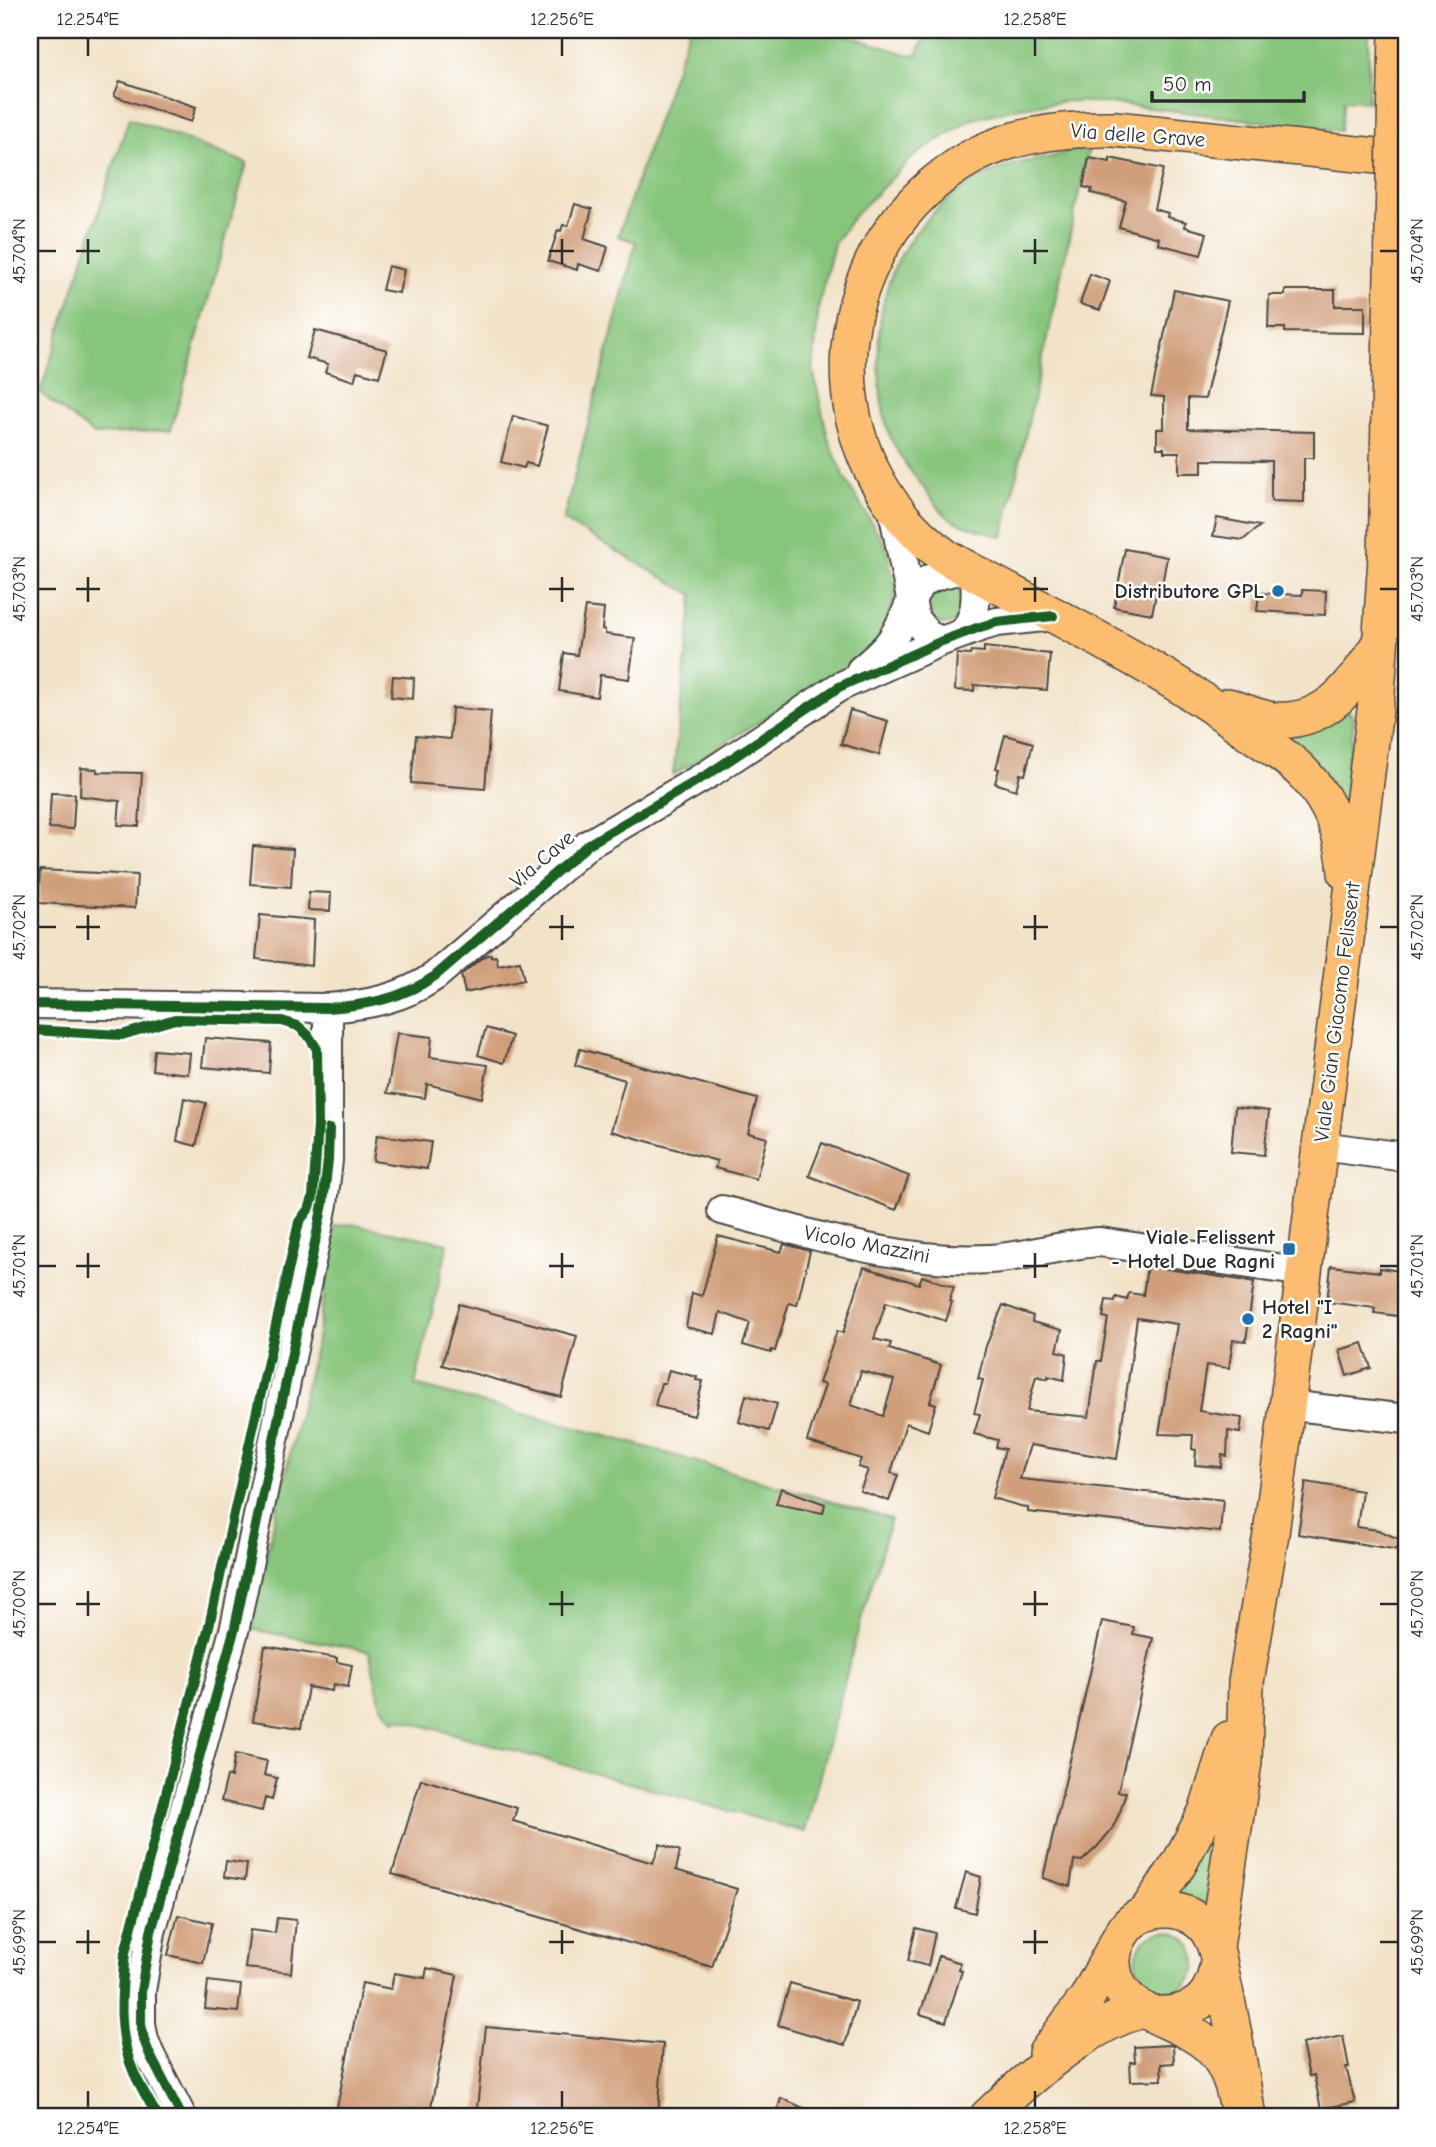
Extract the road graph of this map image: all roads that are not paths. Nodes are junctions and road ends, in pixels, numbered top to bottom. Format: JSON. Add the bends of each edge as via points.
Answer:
{"nodes":[{"id":1,"x":1397,"y":30,"type":"edge"},
{"id":2,"x":1399,"y":156,"type":"edge"},
{"id":3,"x":1406,"y":297,"type":"edge"},
{"id":4,"x":1391,"y":340,"type":"junction"},
{"id":5,"x":892,"y":505,"type":"junction"},
{"id":6,"x":971,"y":571,"type":"junction"},
{"id":7,"x":911,"y":597,"type":"junction"},
{"id":8,"x":1053,"y":616,"type":"junction"},
{"id":9,"x":953,"y":637,"type":"junction"},
{"id":10,"x":1382,"y":638,"type":"junction"},
{"id":11,"x":839,"y":687,"type":"junction"},
{"id":12,"x":1202,"y":698,"type":"junction"},
{"id":13,"x":1347,"y":922,"type":"junction"},
{"id":14,"x":30,"y":1004,"type":"edge"},
{"id":15,"x":328,"y":1008,"type":"junction"},
{"id":16,"x":1320,"y":1146,"type":"junction"},
{"id":17,"x":1406,"y":1157,"type":"edge"},
{"id":18,"x":722,"y":1210,"type":"dead end"},
{"id":19,"x":1304,"y":1272,"type":"junction"},
{"id":20,"x":1287,"y":1405,"type":"junction"},
{"id":21,"x":1406,"y":1419,"type":"edge"},
{"id":22,"x":1247,"y":1682,"type":"junction"},
{"id":23,"x":1244,"y":1762,"type":"junction"},
{"id":24,"x":1145,"y":1914,"type":"junction"},
{"id":25,"x":1115,"y":1944,"type":"junction"},
{"id":26,"x":1217,"y":1953,"type":"junction"},
{"id":27,"x":1149,"y":2012,"type":"junction"},
{"id":28,"x":1027,"y":2079,"type":"junction"},
{"id":29,"x":182,"y":2117,"type":"edge"},
{"id":30,"x":987,"y":2117,"type":"edge"},
{"id":31,"x":1240,"y":2117,"type":"edge"},
{"id":32,"x":1248,"y":2117,"type":"edge"},
{"id":33,"x":1256,"y":2117,"type":"edge"}],
"edges":[{"from":1,"to":2,"type":"main road","name":"Viale Gian Giacomo Felissent"},
{"from":2,"to":4,"type":"main road","name":"Viale Gian Giacomo Felissent"},
{"from":2,"to":5,"type":"main road","name":"Via delle Grave","via":[[1074,128],[1014,141],[959,164],[899,217],[872,260],[854,310],[850,397],[863,449]]},
{"from":3,"to":4,"type":"main road"},
{"from":4,"to":10,"type":"main road","name":"Viale Gian Giacomo Felissent"},
{"from":5,"to":6,"type":"main road","name":"Via delle Grave","via":[[926,542]]},
{"from":5,"to":7,"type":"street"},
{"from":6,"to":7,"type":"street","via":[[934,575]]},
{"from":6,"to":8,"type":"main road","name":"Via delle Grave"},
{"from":6,"to":9,"type":"street","via":[[974,617]]},
{"from":7,"to":9,"type":"street","via":[[912,610],[928,635]]},
{"from":7,"to":11,"type":"street","via":[[880,654]]},
{"from":8,"to":9,"type":"street","name":"Via Cave","via":[[997,622]]},
{"from":8,"to":12,"type":"main road","name":"Via delle Grave"},
{"from":9,"to":11,"type":"street","name":"Via Cave"},
{"from":10,"to":12,"type":"main road","name":"Via delle Grave","via":[[1351,686],[1328,707],[1304,717],[1275,720]]},
{"from":10,"to":13,"type":"main road","name":"Viale Gian Giacomo Felissent"},
{"from":11,"to":15,"type":"street","name":"Via Cave","via":[[710,773],[589,844],[421,986],[375,1003]]},
{"from":12,"to":13,"type":"main road","name":"Via delle Grave","via":[[1295,765],[1322,797],[1345,857]]},
{"from":13,"to":16,"type":"main road","name":"Viale Gian Giacomo Felissent"},
{"from":14,"to":15,"type":"street","name":"Via Cave"},
{"from":15,"to":29,"type":"street","via":[[328,1160],[323,1204],[235,1627],[154,1921],[141,1991],[144,2040]]},
{"from":16,"to":17,"type":"street"},
{"from":16,"to":19,"type":"main road","name":"Viale Gian Giacomo Felissent"},
{"from":18,"to":19,"type":"street","name":"Vicolo Mazzini","via":[[911,1257],[990,1259],[1100,1242]]},
{"from":19,"to":20,"type":"main road","name":"Viale Gian Giacomo Felissent"},
{"from":20,"to":21,"type":"street"},
{"from":20,"to":22,"type":"main road","name":"Viale Gian Giacomo Felissent"},
{"from":22,"to":23,"type":"main road","name":"Viale Gian Giacomo Felissent"},
{"from":22,"to":24,"type":"main road","name":"Viale Gian Giacomo Felissent","via":[[1206,1812],[1179,1864]]},
{"from":23,"to":26,"type":"main road","name":"Viale Gian Giacomo Felissent"},
{"from":23,"to":33,"type":"main road","via":[[1238,1932]]},
{"from":24,"to":25,"type":"main road","name":"Viale Gian Giacomo Felissent","via":[[1132,1921]]},
{"from":24,"to":26,"type":"main road","name":"Viale Gian Giacomo Felissent","via":[[1174,1910],[1188,1914],[1210,1933]]},
{"from":25,"to":27,"type":"main road","via":[[1113,1968],[1120,1990],[1130,2002]]},
{"from":25,"to":28,"type":"main road","name":"Viale Gian Giacomo Felissent","via":[[1087,1998]]},
{"from":26,"to":27,"type":"main road","name":"Viale Gian Giacomo Felissent","via":[[1216,1976],[1199,2003],[1178,2013]]},
{"from":26,"to":32,"type":"main road","name":"Viale Gian Giacomo Felissent"},
{"from":27,"to":28,"type":"main road","via":[[1112,2021]]},
{"from":27,"to":31,"type":"main road","via":[[1180,2026],[1213,2050],[1229,2076]]},
{"from":28,"to":30,"type":"main road"}]}
